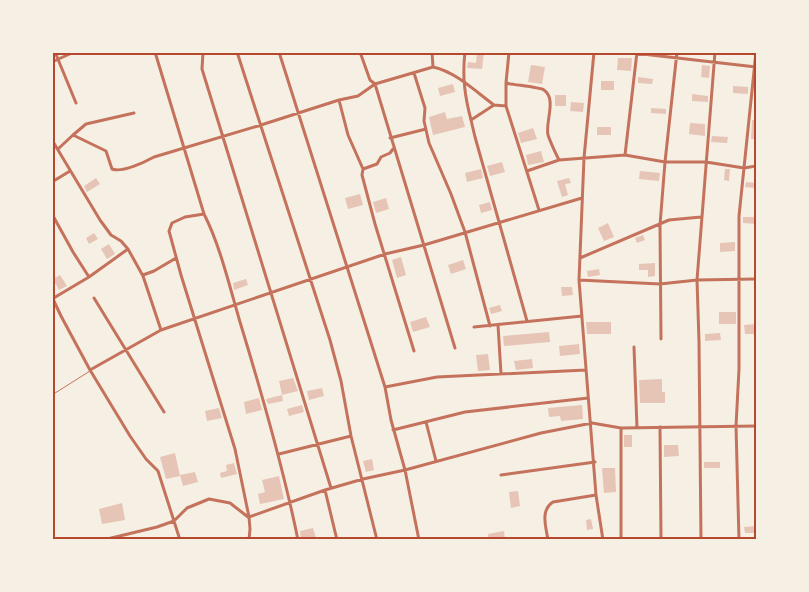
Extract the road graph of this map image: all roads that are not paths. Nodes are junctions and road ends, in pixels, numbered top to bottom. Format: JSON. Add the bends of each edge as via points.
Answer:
{"nodes":[{"id":1,"x":55,"y":52,"type":"edge"},
{"id":2,"x":74,"y":52,"type":"edge"},
{"id":3,"x":155,"y":52,"type":"edge"},
{"id":4,"x":203,"y":52,"type":"edge"},
{"id":5,"x":280,"y":52,"type":"edge"},
{"id":6,"x":360,"y":52,"type":"edge"},
{"id":7,"x":432,"y":52,"type":"edge"},
{"id":8,"x":465,"y":52,"type":"edge"},
{"id":9,"x":509,"y":52,"type":"edge"},
{"id":10,"x":594,"y":52,"type":"edge"},
{"id":11,"x":625,"y":52,"type":"edge"},
{"id":12,"x":677,"y":52,"type":"edge"},
{"id":13,"x":715,"y":52,"type":"edge"},
{"id":14,"x":756,"y":52,"type":"edge"},
{"id":15,"x":637,"y":53,"type":"edge"},
{"id":16,"x":238,"y":55,"type":"dead end"},
{"id":17,"x":676,"y":58,"type":"junction"},
{"id":18,"x":58,"y":60,"type":"junction"},
{"id":19,"x":52,"y":62,"type":"edge"},
{"id":20,"x":714,"y":62,"type":"junction"},
{"id":21,"x":433,"y":67,"type":"junction"},
{"id":22,"x":755,"y":67,"type":"edge"},
{"id":23,"x":414,"y":73,"type":"junction"},
{"id":24,"x":463,"y":81,"type":"junction"},
{"id":25,"x":506,"y":83,"type":"junction"},
{"id":26,"x":375,"y":84,"type":"junction"},
{"id":27,"x":339,"y":100,"type":"junction"},
{"id":28,"x":76,"y":103,"type":"dead end"},
{"id":29,"x":494,"y":105,"type":"junction"},
{"id":30,"x":506,"y":106,"type":"junction"},
{"id":31,"x":750,"y":109,"type":"junction"},
{"id":32,"x":756,"y":110,"type":"edge"},
{"id":33,"x":134,"y":113,"type":"dead end"},
{"id":34,"x":299,"y":113,"type":"junction"},
{"id":35,"x":471,"y":120,"type":"junction"},
{"id":36,"x":261,"y":125,"type":"junction"},
{"id":37,"x":426,"y":129,"type":"junction"},
{"id":38,"x":73,"y":135,"type":"junction"},
{"id":39,"x":224,"y":136,"type":"junction"},
{"id":40,"x":390,"y":138,"type":"junction"},
{"id":41,"x":52,"y":140,"type":"edge"},
{"id":42,"x":184,"y":148,"type":"junction"},
{"id":43,"x":393,"y":148,"type":"junction"},
{"id":44,"x":58,"y":149,"type":"junction"},
{"id":45,"x":625,"y":155,"type":"junction"},
{"id":46,"x":584,"y":158,"type":"junction"},
{"id":47,"x":559,"y":160,"type":"junction"},
{"id":48,"x":665,"y":162,"type":"junction"},
{"id":49,"x":706,"y":162,"type":"junction"},
{"id":50,"x":756,"y":166,"type":"edge"},
{"id":51,"x":744,"y":168,"type":"junction"},
{"id":52,"x":363,"y":169,"type":"junction"},
{"id":53,"x":70,"y":171,"type":"junction"},
{"id":54,"x":527,"y":171,"type":"junction"},
{"id":55,"x":52,"y":182,"type":"edge"},
{"id":56,"x":582,"y":198,"type":"junction"},
{"id":57,"x":539,"y":210,"type":"junction"},
{"id":58,"x":52,"y":214,"type":"edge"},
{"id":59,"x":204,"y":214,"type":"junction"},
{"id":60,"x":701,"y":217,"type":"junction"},
{"id":61,"x":499,"y":222,"type":"junction"},
{"id":62,"x":660,"y":225,"type":"junction"},
{"id":63,"x":465,"y":232,"type":"junction"},
{"id":64,"x":424,"y":245,"type":"junction"},
{"id":65,"x":128,"y":249,"type":"junction"},
{"id":66,"x":385,"y":254,"type":"junction"},
{"id":67,"x":176,"y":258,"type":"junction"},
{"id":68,"x":580,"y":258,"type":"junction"},
{"id":69,"x":347,"y":266,"type":"junction"},
{"id":70,"x":142,"y":275,"type":"junction"},
{"id":71,"x":89,"y":277,"type":"junction"},
{"id":72,"x":309,"y":279,"type":"junction"},
{"id":73,"x":739,"y":279,"type":"junction"},
{"id":74,"x":756,"y":279,"type":"edge"},
{"id":75,"x":579,"y":280,"type":"junction"},
{"id":76,"x":697,"y":280,"type":"junction"},
{"id":77,"x":660,"y":284,"type":"junction"},
{"id":78,"x":271,"y":294,"type":"junction"},
{"id":79,"x":94,"y":298,"type":"dead end"},
{"id":80,"x":53,"y":299,"type":"edge"},
{"id":81,"x":235,"y":304,"type":"junction"},
{"id":82,"x":582,"y":316,"type":"junction"},
{"id":83,"x":195,"y":318,"type":"junction"},
{"id":84,"x":527,"y":321,"type":"junction"},
{"id":85,"x":498,"y":325,"type":"junction"},
{"id":86,"x":490,"y":326,"type":"junction"},
{"id":87,"x":474,"y":327,"type":"dead end"},
{"id":88,"x":161,"y":330,"type":"junction"},
{"id":89,"x":661,"y":339,"type":"dead end"},
{"id":90,"x":634,"y":347,"type":"dead end"},
{"id":91,"x":455,"y":348,"type":"dead end"},
{"id":92,"x":126,"y":349,"type":"junction"},
{"id":93,"x":414,"y":351,"type":"dead end"},
{"id":94,"x":90,"y":370,"type":"junction"},
{"id":95,"x":586,"y":370,"type":"junction"},
{"id":96,"x":501,"y":374,"type":"junction"},
{"id":97,"x":385,"y":387,"type":"junction"},
{"id":98,"x":52,"y":395,"type":"edge"},
{"id":99,"x":588,"y":398,"type":"junction"},
{"id":100,"x":164,"y":412,"type":"dead end"},
{"id":101,"x":426,"y":422,"type":"junction"},
{"id":102,"x":592,"y":423,"type":"junction"},
{"id":103,"x":736,"y":426,"type":"junction"},
{"id":104,"x":756,"y":426,"type":"edge"},
{"id":105,"x":660,"y":427,"type":"junction"},
{"id":106,"x":700,"y":427,"type":"junction"},
{"id":107,"x":621,"y":428,"type":"junction"},
{"id":108,"x":637,"y":428,"type":"junction"},
{"id":109,"x":394,"y":430,"type":"junction"},
{"id":110,"x":351,"y":436,"type":"junction"},
{"id":111,"x":317,"y":444,"type":"junction"},
{"id":112,"x":279,"y":454,"type":"junction"},
{"id":113,"x":436,"y":461,"type":"junction"},
{"id":114,"x":595,"y":462,"type":"junction"},
{"id":115,"x":405,"y":470,"type":"junction"},
{"id":116,"x":501,"y":475,"type":"dead end"},
{"id":117,"x":363,"y":479,"type":"junction"},
{"id":118,"x":331,"y":488,"type":"junction"},
{"id":119,"x":325,"y":490,"type":"junction"},
{"id":120,"x":596,"y":495,"type":"junction"},
{"id":121,"x":290,"y":502,"type":"junction"},
{"id":122,"x":249,"y":517,"type":"junction"},
{"id":123,"x":174,"y":521,"type":"junction"},
{"id":124,"x":104,"y":540,"type":"edge"},
{"id":125,"x":180,"y":540,"type":"edge"},
{"id":126,"x":249,"y":540,"type":"edge"},
{"id":127,"x":298,"y":540,"type":"edge"},
{"id":128,"x":337,"y":540,"type":"edge"},
{"id":129,"x":377,"y":540,"type":"edge"},
{"id":130,"x":419,"y":540,"type":"edge"},
{"id":131,"x":548,"y":540,"type":"edge"},
{"id":132,"x":602,"y":540,"type":"edge"},
{"id":133,"x":620,"y":540,"type":"edge"},
{"id":134,"x":661,"y":540,"type":"edge"},
{"id":135,"x":701,"y":540,"type":"edge"},
{"id":136,"x":738,"y":540,"type":"edge"}],
"edges":[{"from":1,"to":18,"type":"street"},
{"from":2,"to":18,"type":"street"},
{"from":3,"to":42,"type":"street"},
{"from":4,"to":39,"type":"street","via":[[202,69]]},
{"from":5,"to":34,"type":"street"},
{"from":6,"to":26,"type":"street","via":[[370,80]]},
{"from":7,"to":21,"type":"street"},
{"from":8,"to":24,"type":"street"},
{"from":9,"to":25,"type":"street"},
{"from":10,"to":46,"type":"street"},
{"from":11,"to":15,"type":"street"},
{"from":12,"to":17,"type":"street"},
{"from":13,"to":20,"type":"street"},
{"from":14,"to":22,"type":"street"},
{"from":15,"to":17,"type":"street"},
{"from":15,"to":45,"type":"street"},
{"from":16,"to":36,"type":"street"},
{"from":17,"to":20,"type":"street"},
{"from":17,"to":48,"type":"street"},
{"from":18,"to":19,"type":"street"},
{"from":18,"to":28,"type":"street"},
{"from":20,"to":22,"type":"street"},
{"from":20,"to":49,"type":"street"},
{"from":21,"to":23,"type":"street"},
{"from":21,"to":24,"type":"street"},
{"from":22,"to":31,"type":"street"},
{"from":23,"to":26,"type":"street"},
{"from":23,"to":37,"type":"street","via":[[425,108]]},
{"from":24,"to":29,"type":"street"},
{"from":24,"to":35,"type":"street"},
{"from":25,"to":30,"type":"street"},
{"from":25,"to":47,"type":"street","via":[[541,88],[547,92],[550,104],[548,135]]},
{"from":26,"to":27,"type":"street","via":[[358,96]]},
{"from":26,"to":40,"type":"street"},
{"from":27,"to":34,"type":"street"},
{"from":27,"to":52,"type":"street","via":[[348,135]]},
{"from":29,"to":30,"type":"street"},
{"from":29,"to":35,"type":"street"},
{"from":30,"to":54,"type":"street"},
{"from":31,"to":32,"type":"street"},
{"from":31,"to":51,"type":"street"},
{"from":33,"to":38,"type":"street","via":[[86,124]]},
{"from":34,"to":36,"type":"street"},
{"from":34,"to":69,"type":"street"},
{"from":35,"to":61,"type":"street"},
{"from":36,"to":39,"type":"street"},
{"from":36,"to":72,"type":"street"},
{"from":37,"to":40,"type":"street"},
{"from":37,"to":63,"type":"street"},
{"from":38,"to":42,"type":"street","via":[[106,152],[109,165],[115,171]]},
{"from":38,"to":44,"type":"street"},
{"from":39,"to":42,"type":"street"},
{"from":39,"to":78,"type":"street"},
{"from":40,"to":43,"type":"street"},
{"from":41,"to":44,"type":"street"},
{"from":42,"to":59,"type":"street"},
{"from":43,"to":52,"type":"street","via":[[377,164]]},
{"from":43,"to":64,"type":"street"},
{"from":44,"to":53,"type":"street"},
{"from":45,"to":46,"type":"street"},
{"from":45,"to":48,"type":"street"},
{"from":46,"to":47,"type":"street"},
{"from":46,"to":56,"type":"street"},
{"from":47,"to":54,"type":"street"},
{"from":48,"to":49,"type":"street"},
{"from":48,"to":62,"type":"street"},
{"from":49,"to":51,"type":"street"},
{"from":49,"to":60,"type":"street"},
{"from":50,"to":51,"type":"street"},
{"from":51,"to":73,"type":"street"},
{"from":52,"to":66,"type":"street","via":[[368,201]]},
{"from":53,"to":55,"type":"street"},
{"from":53,"to":65,"type":"street","via":[[110,235]]},
{"from":54,"to":57,"type":"street"},
{"from":56,"to":57,"type":"street"},
{"from":56,"to":68,"type":"street"},
{"from":57,"to":61,"type":"street"},
{"from":58,"to":71,"type":"street"},
{"from":59,"to":67,"type":"street","via":[[185,217],[169,226]]},
{"from":59,"to":81,"type":"street"},
{"from":60,"to":62,"type":"street","via":[[669,220]]},
{"from":60,"to":76,"type":"street"},
{"from":61,"to":63,"type":"street"},
{"from":61,"to":84,"type":"street"},
{"from":62,"to":68,"type":"street"},
{"from":62,"to":77,"type":"street"},
{"from":63,"to":64,"type":"street"},
{"from":63,"to":86,"type":"street"},
{"from":64,"to":66,"type":"street"},
{"from":64,"to":91,"type":"street"},
{"from":65,"to":70,"type":"street"},
{"from":65,"to":71,"type":"street"},
{"from":66,"to":69,"type":"street"},
{"from":66,"to":93,"type":"street"},
{"from":67,"to":70,"type":"street"},
{"from":67,"to":83,"type":"street"},
{"from":68,"to":75,"type":"street"},
{"from":69,"to":72,"type":"street"},
{"from":69,"to":97,"type":"street"},
{"from":70,"to":88,"type":"street"},
{"from":71,"to":80,"type":"street"},
{"from":72,"to":78,"type":"street"},
{"from":72,"to":110,"type":"street","via":[[341,381]]},
{"from":73,"to":74,"type":"street"},
{"from":73,"to":76,"type":"street"},
{"from":73,"to":103,"type":"street"},
{"from":75,"to":77,"type":"street"},
{"from":75,"to":82,"type":"street"},
{"from":76,"to":77,"type":"street"},
{"from":76,"to":106,"type":"street"},
{"from":77,"to":89,"type":"street"},
{"from":78,"to":81,"type":"street"},
{"from":78,"to":111,"type":"street"},
{"from":79,"to":92,"type":"street"},
{"from":80,"to":94,"type":"street"},
{"from":81,"to":83,"type":"street"},
{"from":81,"to":112,"type":"street"},
{"from":82,"to":84,"type":"street"},
{"from":82,"to":95,"type":"street"},
{"from":83,"to":88,"type":"street"},
{"from":83,"to":122,"type":"street","via":[[235,449]]},
{"from":84,"to":85,"type":"street"},
{"from":85,"to":86,"type":"street"},
{"from":85,"to":96,"type":"street"},
{"from":86,"to":87,"type":"street"},
{"from":88,"to":92,"type":"street"},
{"from":90,"to":108,"type":"street"},
{"from":92,"to":94,"type":"street"},
{"from":92,"to":100,"type":"street"},
{"from":94,"to":98,"type":"lane"},
{"from":94,"to":123,"type":"street","via":[[130,436],[158,471]]},
{"from":95,"to":96,"type":"street"},
{"from":95,"to":99,"type":"street"},
{"from":96,"to":97,"type":"street","via":[[437,377]]},
{"from":97,"to":109,"type":"street"},
{"from":99,"to":101,"type":"street","via":[[465,412]]},
{"from":99,"to":102,"type":"street"},
{"from":101,"to":109,"type":"street"},
{"from":101,"to":113,"type":"street"},
{"from":102,"to":107,"type":"street"},
{"from":102,"to":113,"type":"street"},
{"from":102,"to":114,"type":"street"},
{"from":103,"to":104,"type":"street"},
{"from":103,"to":106,"type":"street"},
{"from":103,"to":136,"type":"street"},
{"from":105,"to":106,"type":"street"},
{"from":105,"to":108,"type":"street"},
{"from":105,"to":134,"type":"street"},
{"from":106,"to":135,"type":"street"},
{"from":107,"to":108,"type":"street"},
{"from":107,"to":133,"type":"street"},
{"from":109,"to":115,"type":"street"},
{"from":110,"to":111,"type":"street"},
{"from":110,"to":117,"type":"street"},
{"from":111,"to":112,"type":"street"},
{"from":111,"to":118,"type":"street"},
{"from":112,"to":121,"type":"street"},
{"from":113,"to":115,"type":"street"},
{"from":114,"to":116,"type":"street"},
{"from":114,"to":120,"type":"street"},
{"from":115,"to":117,"type":"street"},
{"from":115,"to":130,"type":"street"},
{"from":117,"to":118,"type":"street"},
{"from":117,"to":129,"type":"street"},
{"from":118,"to":119,"type":"street"},
{"from":119,"to":121,"type":"street"},
{"from":119,"to":128,"type":"street"},
{"from":120,"to":131,"type":"street","via":[[553,502],[547,506]]},
{"from":120,"to":132,"type":"street"},
{"from":121,"to":122,"type":"street"},
{"from":121,"to":127,"type":"street"},
{"from":122,"to":123,"type":"street","via":[[230,503],[208,500],[187,508]]},
{"from":122,"to":126,"type":"street"},
{"from":123,"to":124,"type":"street"},
{"from":123,"to":125,"type":"street"}]}
